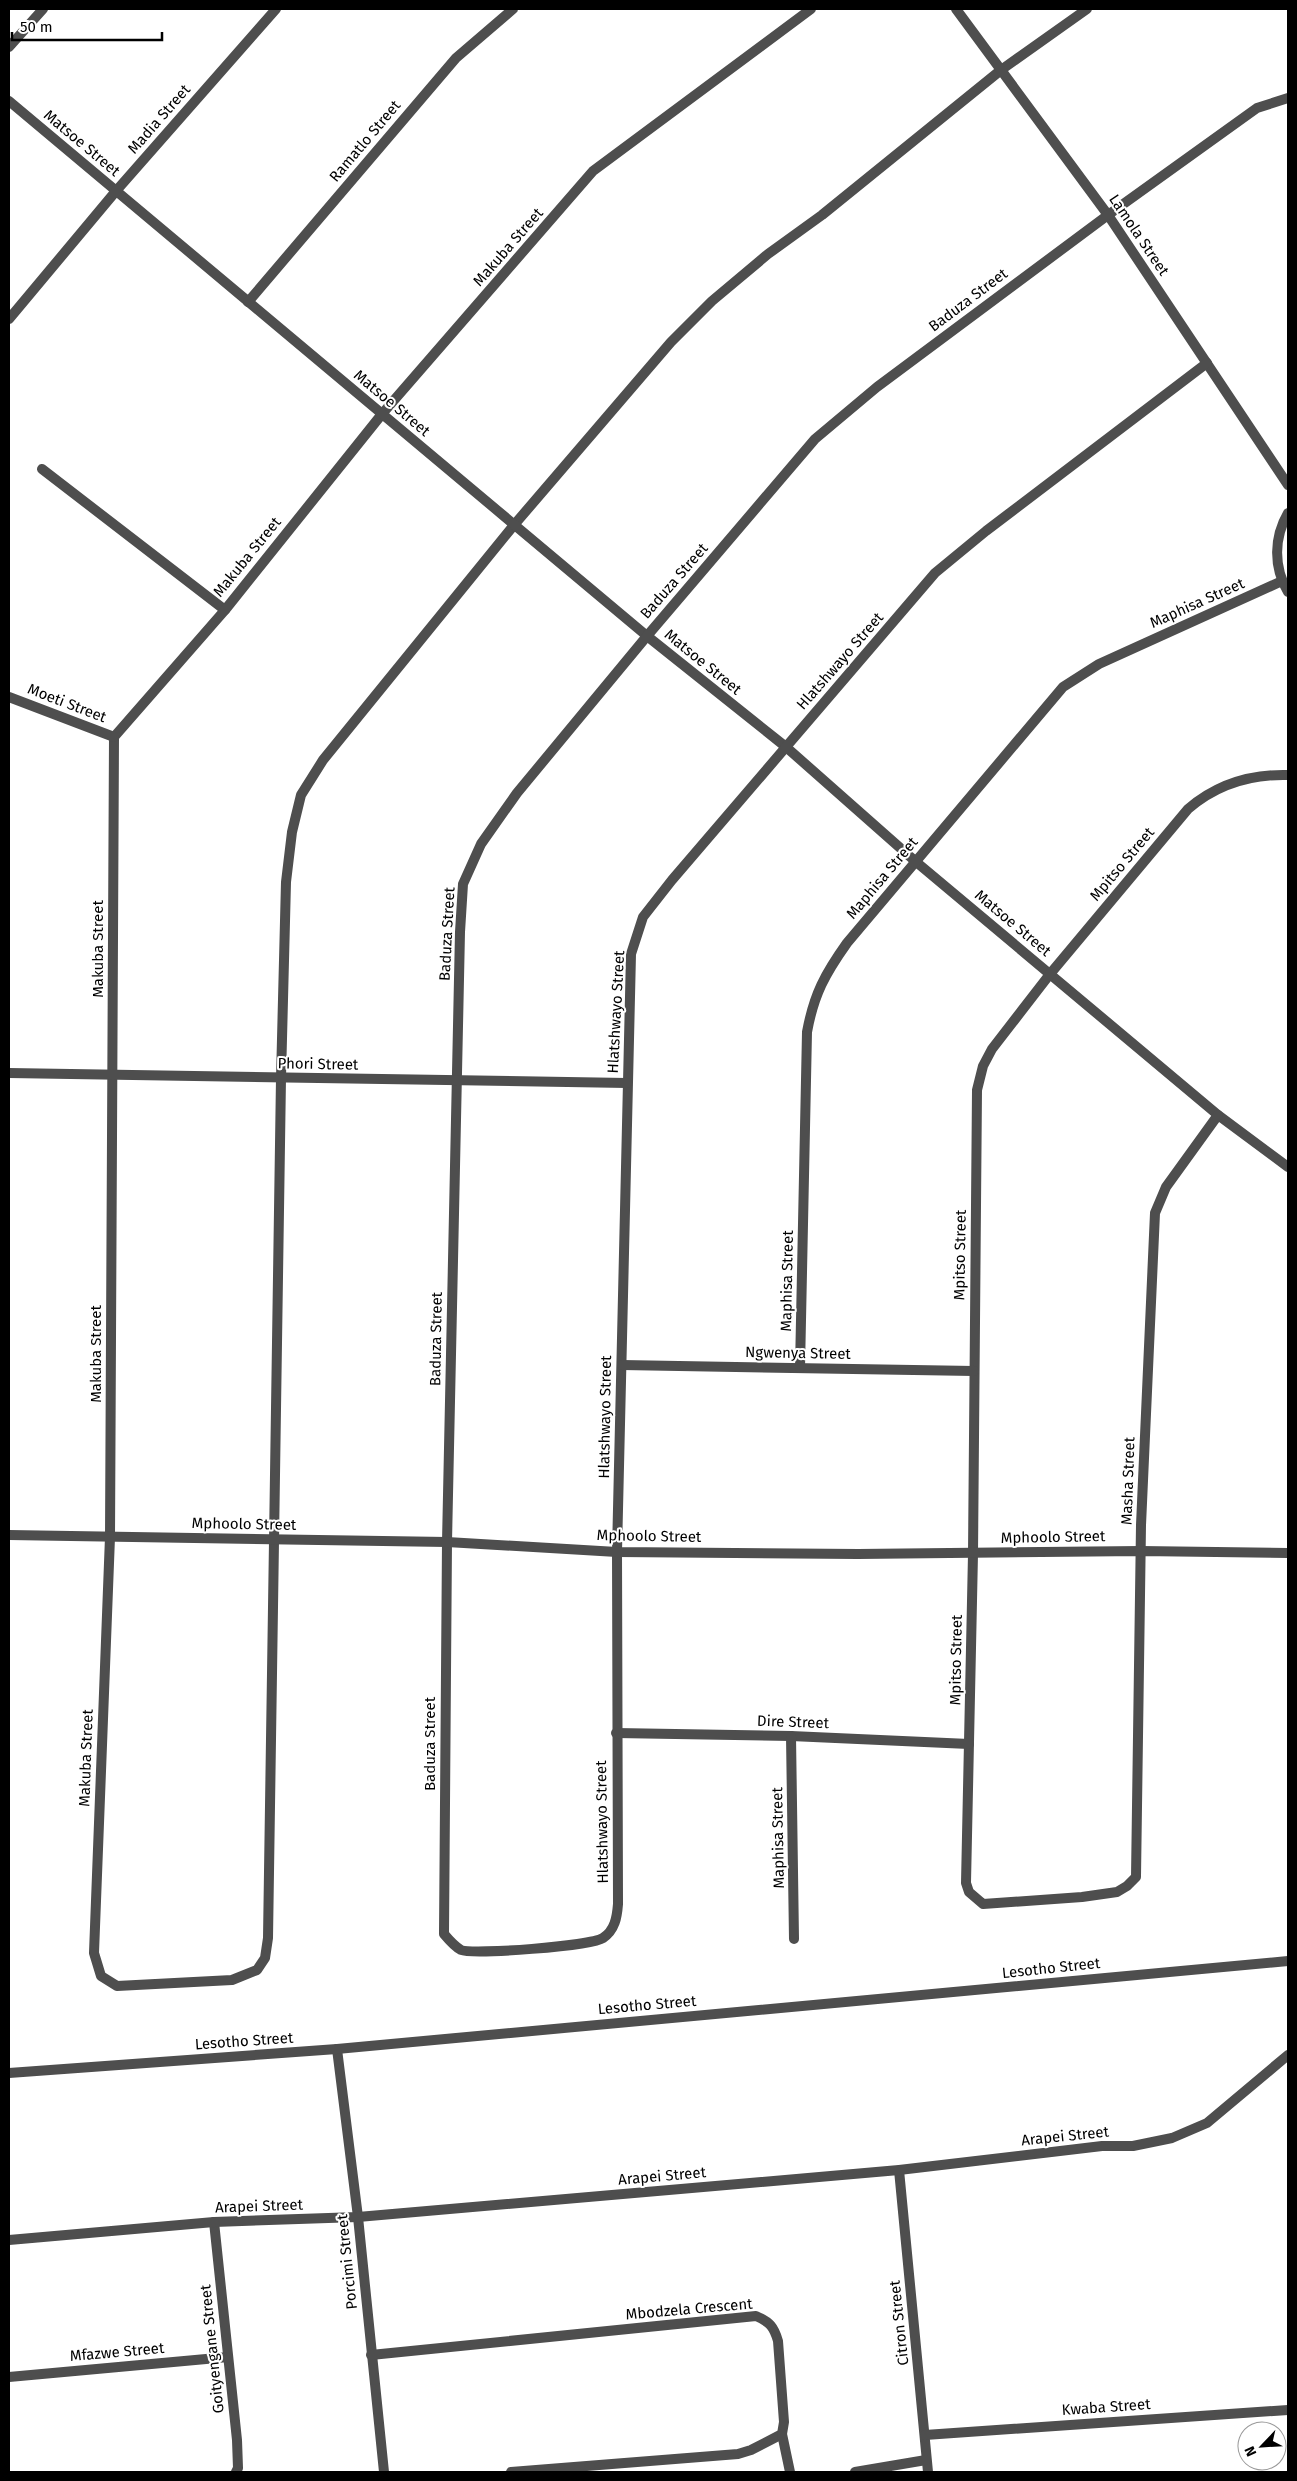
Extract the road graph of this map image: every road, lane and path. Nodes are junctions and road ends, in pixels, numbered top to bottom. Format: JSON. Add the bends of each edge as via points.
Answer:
{"nodes":[{"id":1,"x":43,"y":9,"type":"edge"},
{"id":2,"x":276,"y":9,"type":"edge"},
{"id":3,"x":513,"y":9,"type":"edge"},
{"id":4,"x":811,"y":9,"type":"edge"},
{"id":5,"x":956,"y":9,"type":"edge"},
{"id":6,"x":1087,"y":9,"type":"edge"},
{"id":7,"x":9,"y":47,"type":"edge"},
{"id":8,"x":1001,"y":70,"type":"junction"},
{"id":9,"x":1288,"y":98,"type":"edge"},
{"id":10,"x":9,"y":101,"type":"edge"},
{"id":11,"x":116,"y":191,"type":"junction"},
{"id":12,"x":1108,"y":215,"type":"junction"},
{"id":13,"x":248,"y":302,"type":"junction"},
{"id":14,"x":9,"y":319,"type":"edge"},
{"id":15,"x":1207,"y":363,"type":"junction"},
{"id":16,"x":382,"y":414,"type":"junction"},
{"id":17,"x":42,"y":470,"type":"dead end"},
{"id":18,"x":1288,"y":485,"type":"edge"},
{"id":19,"x":1288,"y":513,"type":"edge"},
{"id":20,"x":514,"y":525,"type":"junction"},
{"id":21,"x":1282,"y":581,"type":"junction"},
{"id":22,"x":1288,"y":592,"type":"edge"},
{"id":23,"x":225,"y":610,"type":"junction"},
{"id":24,"x":646,"y":636,"type":"junction"},
{"id":25,"x":9,"y":697,"type":"edge"},
{"id":26,"x":114,"y":737,"type":"junction"},
{"id":27,"x":786,"y":747,"type":"junction"},
{"id":28,"x":1288,"y":776,"type":"edge"},
{"id":29,"x":915,"y":861,"type":"junction"},
{"id":30,"x":1050,"y":974,"type":"junction"},
{"id":31,"x":9,"y":1073,"type":"edge"},
{"id":32,"x":113,"y":1075,"type":"junction"},
{"id":33,"x":281,"y":1078,"type":"junction"},
{"id":34,"x":457,"y":1082,"type":"junction"},
{"id":35,"x":628,"y":1084,"type":"junction"},
{"id":36,"x":1218,"y":1115,"type":"junction"},
{"id":37,"x":1288,"y":1167,"type":"edge"},
{"id":38,"x":622,"y":1364,"type":"junction"},
{"id":39,"x":800,"y":1368,"type":"junction"},
{"id":40,"x":974,"y":1371,"type":"junction"},
{"id":41,"x":9,"y":1536,"type":"edge"},
{"id":42,"x":110,"y":1537,"type":"junction"},
{"id":43,"x":274,"y":1539,"type":"junction"},
{"id":44,"x":447,"y":1542,"type":"junction"},
{"id":45,"x":1141,"y":1551,"type":"junction"},
{"id":46,"x":617,"y":1552,"type":"junction"},
{"id":47,"x":1288,"y":1553,"type":"edge"},
{"id":48,"x":973,"y":1554,"type":"junction"},
{"id":49,"x":616,"y":1733,"type":"junction"},
{"id":50,"x":791,"y":1736,"type":"junction"},
{"id":51,"x":969,"y":1744,"type":"junction"},
{"id":52,"x":966,"y":1883,"type":"joint"},
{"id":53,"x":618,"y":1904,"type":"joint"},
{"id":54,"x":794,"y":1939,"type":"dead end"},
{"id":55,"x":1288,"y":1961,"type":"edge"},
{"id":56,"x":337,"y":2049,"type":"junction"},
{"id":57,"x":1288,"y":2055,"type":"edge"},
{"id":58,"x":9,"y":2072,"type":"edge"},
{"id":59,"x":899,"y":2170,"type":"junction"},
{"id":60,"x":358,"y":2217,"type":"junction"},
{"id":61,"x":214,"y":2222,"type":"junction"},
{"id":62,"x":9,"y":2240,"type":"edge"},
{"id":63,"x":371,"y":2355,"type":"junction"},
{"id":64,"x":228,"y":2357,"type":"junction"},
{"id":65,"x":9,"y":2377,"type":"edge"},
{"id":66,"x":1288,"y":2410,"type":"edge"},
{"id":67,"x":782,"y":2434,"type":"junction"},
{"id":68,"x":925,"y":2435,"type":"junction"},
{"id":69,"x":926,"y":2460,"type":"junction"},
{"id":70,"x":236,"y":2472,"type":"edge"},
{"id":71,"x":384,"y":2472,"type":"edge"},
{"id":72,"x":511,"y":2472,"type":"edge"},
{"id":73,"x":790,"y":2472,"type":"edge"},
{"id":74,"x":855,"y":2472,"type":"edge"},
{"id":75,"x":928,"y":2472,"type":"edge"}],
"edges":[{"from":1,"to":7,"type":"street"},
{"from":2,"to":11,"type":"street","name":"Madia Street"},
{"from":3,"to":13,"type":"street","name":"Ramatlo Street","via":[[456,58]]},
{"from":4,"to":16,"type":"street","name":"Makuba Street","via":[[593,171]]},
{"from":5,"to":8,"type":"street","name":"Lamola Street"},
{"from":6,"to":8,"type":"street"},
{"from":8,"to":12,"type":"street","name":"Lamola Street"},
{"from":8,"to":20,"type":"street","via":[[712,301],[671,342]]},
{"from":9,"to":12,"type":"street","name":"Baduza Street","via":[[1257,108]]},
{"from":10,"to":11,"type":"street","name":"Matsoe Street"},
{"from":11,"to":13,"type":"street","name":"Matsoe Street"},
{"from":11,"to":14,"type":"street","name":"Madia Street"},
{"from":12,"to":15,"type":"street","name":"Lamola Street"},
{"from":12,"to":24,"type":"street","name":"Baduza Street","via":[[877,387],[815,439]]},
{"from":13,"to":16,"type":"street","name":"Matsoe Street"},
{"from":15,"to":18,"type":"street","name":"Lamola Street"},
{"from":15,"to":27,"type":"street","name":"Hlatshwayo Street","via":[[935,573]]},
{"from":16,"to":20,"type":"street","name":"Matsoe Street"},
{"from":16,"to":23,"type":"street","name":"Makuba Street"},
{"from":17,"to":23,"type":"street"},
{"from":19,"to":21,"type":"street","via":[[1280,529],[1277,546]]},
{"from":20,"to":24,"type":"street","name":"Matsoe Street"},
{"from":20,"to":33,"type":"street","via":[[322,760],[301,795],[292,832],[286,882]]},
{"from":21,"to":22,"type":"street"},
{"from":21,"to":29,"type":"street","name":"Maphisa Street","via":[[1099,664],[1071,680]]},
{"from":23,"to":26,"type":"street","name":"Makuba Street"},
{"from":24,"to":27,"type":"street","name":"Matsoe Street"},
{"from":24,"to":34,"type":"street","name":"Baduza Street","via":[[517,793],[482,844],[463,884]]},
{"from":25,"to":26,"type":"street","name":"Moeti Street"},
{"from":26,"to":32,"type":"street","name":"Makuba Street"},
{"from":27,"to":29,"type":"street","name":"Matsoe Street"},
{"from":27,"to":35,"type":"street","name":"Hlatshwayo Street","via":[[643,918],[631,954]]},
{"from":28,"to":30,"type":"street","name":"Mpitso Street","via":[[1247,779],[1224,786],[1198,800]]},
{"from":29,"to":30,"type":"street","name":"Matsoe Street"},
{"from":29,"to":39,"type":"street","name":"Maphisa Street","via":[[847,943],[827,972],[812,1004],[807,1032]]},
{"from":30,"to":36,"type":"street","name":"Matsoe Street"},
{"from":30,"to":40,"type":"street","name":"Mpitso Street","via":[[992,1050],[983,1066],[977,1090]]},
{"from":31,"to":32,"type":"street","name":"Phori Street"},
{"from":32,"to":33,"type":"street","name":"Phori Street"},
{"from":32,"to":42,"type":"street","name":"Makuba Street"},
{"from":33,"to":34,"type":"street","name":"Phori Street"},
{"from":33,"to":43,"type":"street"},
{"from":34,"to":35,"type":"street","name":"Phori Street"},
{"from":34,"to":44,"type":"street","name":"Baduza Street"},
{"from":35,"to":38,"type":"street","name":"Hlatshwayo Street"},
{"from":36,"to":37,"type":"street","name":"Matsoe Street"},
{"from":36,"to":45,"type":"street","name":"Masha Street","via":[[1166,1187],[1155,1213]]},
{"from":38,"to":39,"type":"street","name":"Ngwenya Street"},
{"from":38,"to":46,"type":"street","name":"Hlatshwayo Street"},
{"from":39,"to":40,"type":"street","name":"Ngwenya Street"},
{"from":40,"to":48,"type":"street","name":"Mpitso Street"},
{"from":41,"to":42,"type":"street","name":"Mphoolo Street"},
{"from":42,"to":43,"type":"street","name":"Mphoolo Street"},
{"from":42,"to":43,"type":"street","name":"Makuba Street","via":[[94,1952],[101,1976],[117,1986],[232,1980],[257,1970],[265,1958],[268,1938]]},
{"from":43,"to":44,"type":"street","name":"Mphoolo Street"},
{"from":44,"to":46,"type":"street","name":"Mphoolo Street"},
{"from":44,"to":53,"type":"street","name":"Baduza Street","via":[[444,1934],[462,1950],[478,1952],[571,1945],[602,1939],[616,1922]]},
{"from":45,"to":47,"type":"street","name":"Mphoolo Street"},
{"from":45,"to":48,"type":"street","name":"Mphoolo Street"},
{"from":45,"to":52,"type":"street","name":"Masha Street","via":[[1136,1877],[1116,1892],[983,1904],[969,1892]]},
{"from":46,"to":48,"type":"street","name":"Mphoolo Street"},
{"from":46,"to":49,"type":"street","name":"Hlatshwayo Street"},
{"from":48,"to":51,"type":"street","name":"Mpitso Street"},
{"from":49,"to":50,"type":"street","name":"Dire Street"},
{"from":49,"to":53,"type":"street","name":"Hlatshwayo Street"},
{"from":50,"to":51,"type":"street","name":"Dire Street"},
{"from":50,"to":54,"type":"street","name":"Maphisa Street"},
{"from":51,"to":52,"type":"street","name":"Mpitso Street"},
{"from":55,"to":56,"type":"street","name":"Lesotho Street"},
{"from":56,"to":58,"type":"street","name":"Lesotho Street"},
{"from":56,"to":60,"type":"street","name":"Porcimi Street"},
{"from":57,"to":59,"type":"street","name":"Arapei Street","via":[[1207,2123],[1172,2138],[1133,2146],[1102,2146]]},
{"from":59,"to":60,"type":"street","name":"Arapei Street"},
{"from":59,"to":68,"type":"street","name":"Citron Street"},
{"from":60,"to":61,"type":"street","name":"Arapei Street"},
{"from":60,"to":63,"type":"street","name":"Porcimi Street"},
{"from":61,"to":62,"type":"street","name":"Arapei Street"},
{"from":61,"to":64,"type":"street","name":"Goityengane Street"},
{"from":63,"to":67,"type":"street","name":"Mbodzela Crescent","via":[[756,2316],[767,2321],[778,2341],[784,2405]]},
{"from":63,"to":71,"type":"street","name":"Porcimi Street"},
{"from":64,"to":65,"type":"street","name":"Mfazwe Street"},
{"from":64,"to":70,"type":"street","name":"Goityengane Street","via":[[237,2440]]},
{"from":66,"to":68,"type":"street","name":"Kwaba Street"},
{"from":67,"to":72,"type":"street","via":[[738,2454]]},
{"from":67,"to":73,"type":"street","name":"Mbodzela Crescent"},
{"from":68,"to":69,"type":"street","name":"Citron Street"},
{"from":69,"to":74,"type":"street"},
{"from":69,"to":75,"type":"street","name":"Citron Street"}]}
